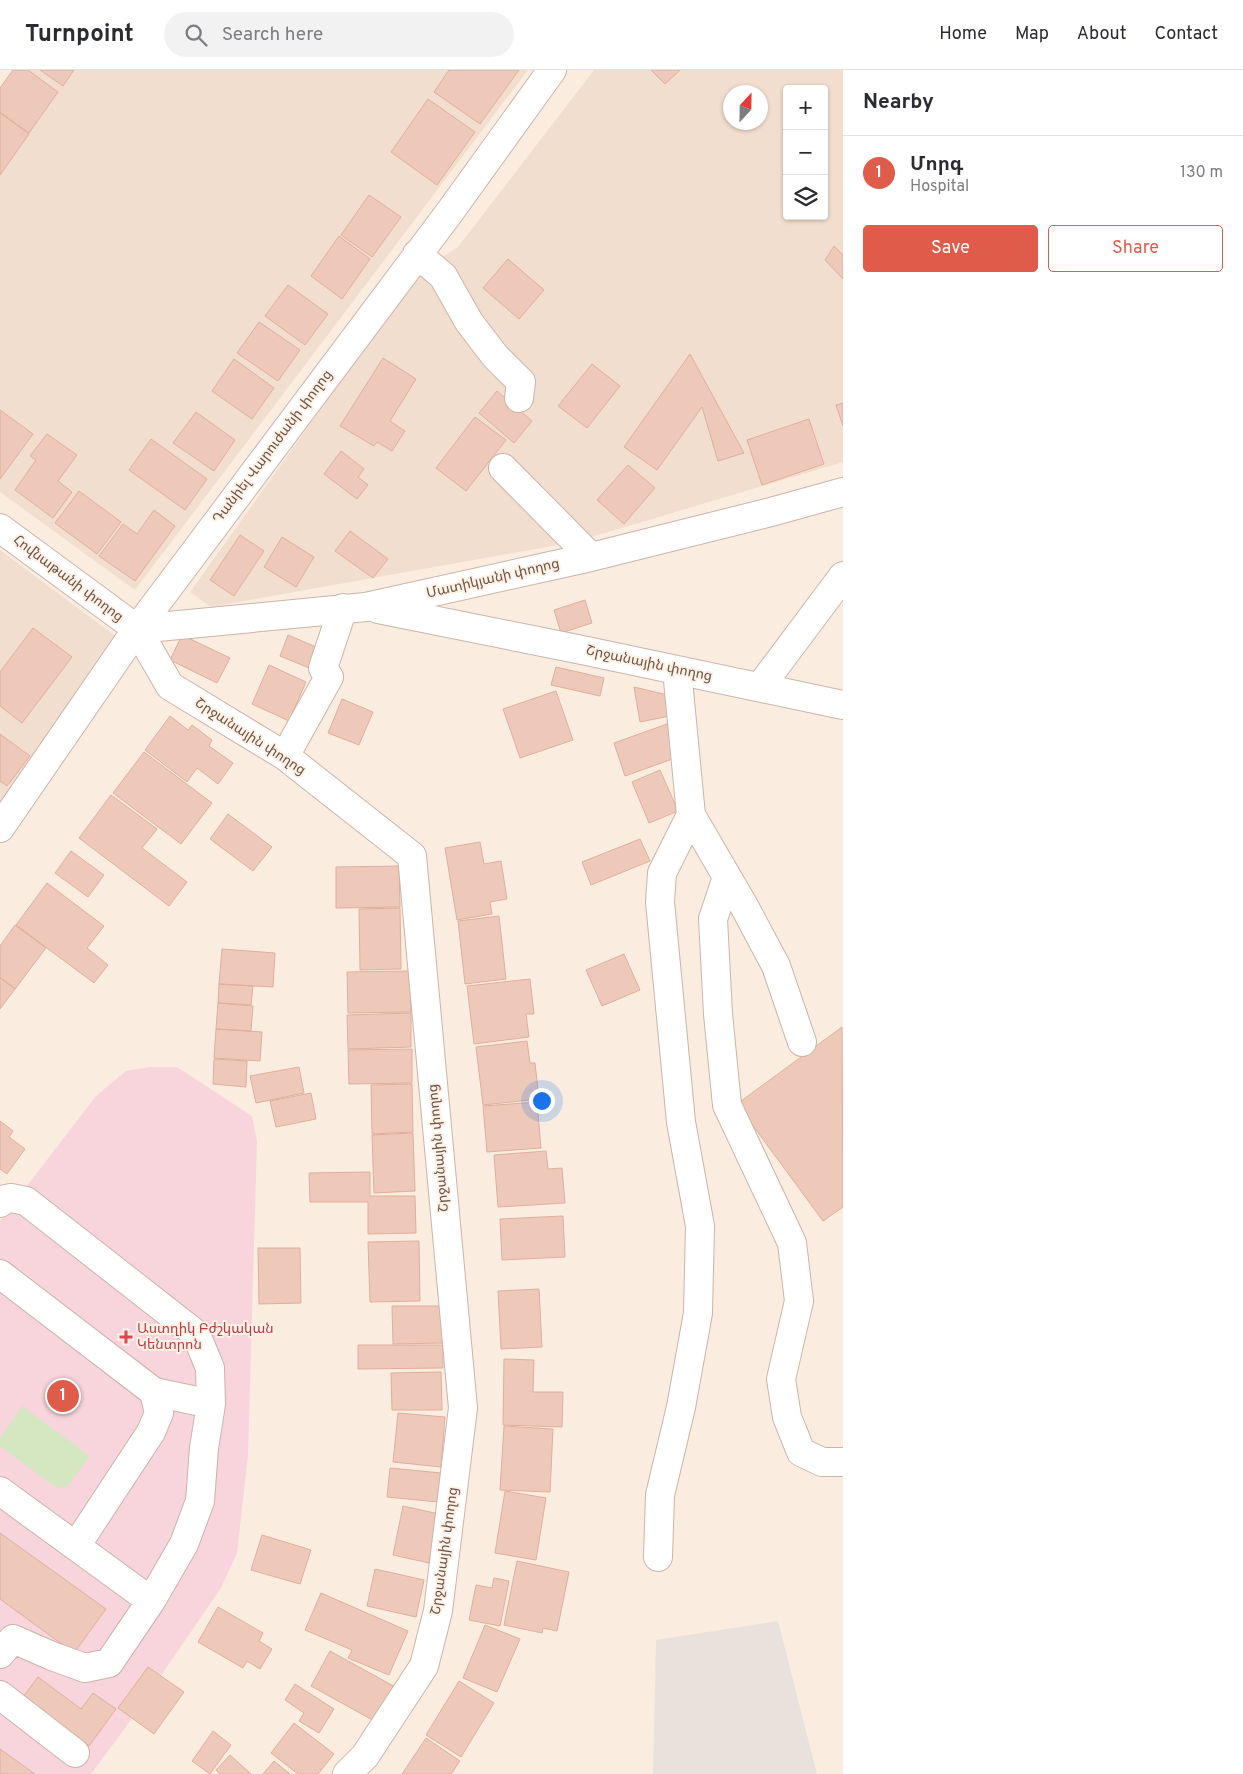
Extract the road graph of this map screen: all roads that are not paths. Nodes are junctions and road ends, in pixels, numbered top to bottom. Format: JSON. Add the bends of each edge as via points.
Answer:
{"nodes":[{"id":1,"x":552,"y":70,"type":"edge"},
{"id":2,"x":417,"y":254,"type":"junction"},
{"id":3,"x":519,"y":398,"type":"dead end"},
{"id":4,"x":502,"y":468,"type":"dead end"},
{"id":5,"x":843,"y":492,"type":"edge"},
{"id":6,"x":0,"y":528,"type":"edge"},
{"id":7,"x":591,"y":557,"type":"junction"},
{"id":8,"x":843,"y":576,"type":"edge"},
{"id":9,"x":355,"y":608,"type":"junction"},
{"id":10,"x":137,"y":630,"type":"junction"},
{"id":11,"x":678,"y":670,"type":"junction"},
{"id":12,"x":760,"y":687,"type":"junction"},
{"id":13,"x":843,"y":705,"type":"edge"},
{"id":14,"x":285,"y":756,"type":"junction"},
{"id":15,"x":691,"y":815,"type":"junction"},
{"id":16,"x":0,"y":828,"type":"edge"},
{"id":17,"x":727,"y":877,"type":"junction"},
{"id":18,"x":802,"y":1042,"type":"dead end"},
{"id":19,"x":0,"y":1203,"type":"edge"},
{"id":20,"x":0,"y":1274,"type":"edge"},
{"id":21,"x":154,"y":1392,"type":"junction"},
{"id":22,"x":211,"y":1404,"type":"junction"},
{"id":23,"x":843,"y":1462,"type":"edge"},
{"id":24,"x":0,"y":1491,"type":"edge"},
{"id":25,"x":76,"y":1546,"type":"junction"},
{"id":26,"x":658,"y":1556,"type":"dead end"},
{"id":27,"x":151,"y":1602,"type":"junction"},
{"id":28,"x":0,"y":1654,"type":"edge"},
{"id":29,"x":0,"y":1695,"type":"edge"},
{"id":30,"x":74,"y":1753,"type":"dead end"},
{"id":31,"x":347,"y":1774,"type":"edge"}],
"edges":[{"from":1,"to":2,"type":"street","name":"Դանիել Վարուժանի փողոց"},
{"from":2,"to":3,"type":"street","via":[[444,276],[469,322],[495,356],[521,382]]},
{"from":2,"to":10,"type":"street","name":"Դանիել Վարուժանի փողոց"},
{"from":4,"to":7,"type":"street"},
{"from":5,"to":7,"type":"street","name":"Մատիկյանի փողոց"},
{"from":6,"to":10,"type":"street","name":"Հովնաթանի փողոց"},
{"from":7,"to":9,"type":"street","name":"Մատիկյանի փողոց"},
{"from":8,"to":12,"type":"street"},
{"from":9,"to":10,"type":"street","name":"Մատիկյանի փողոց"},
{"from":9,"to":11,"type":"street","name":"Շրջանային փողոց"},
{"from":9,"to":14,"type":"street","via":[[323,668],[329,677]]},
{"from":10,"to":14,"type":"street","name":"Շրջանային փողոց","via":[[170,686]]},
{"from":10,"to":16,"type":"street","name":"Դանիել Վարուժանի փողոց"},
{"from":11,"to":12,"type":"street","name":"Շրջանային փողոց"},
{"from":11,"to":15,"type":"street"},
{"from":12,"to":13,"type":"street","name":"Շրջանային փողոց"},
{"from":14,"to":31,"type":"street","name":"Շրջանային փողոց","via":[[412,856],[463,1408],[438,1611],[424,1666],[365,1756]]},
{"from":15,"to":17,"type":"street"},
{"from":15,"to":26,"type":"street","via":[[662,873],[660,902],[682,1122],[700,1226],[698,1313],[660,1495]]},
{"from":17,"to":18,"type":"street","via":[[776,966]]},
{"from":17,"to":23,"type":"street","via":[[713,919],[727,1105],[792,1243],[799,1301],[781,1379],[787,1417],[801,1452],[822,1462]]},
{"from":19,"to":22,"type":"street","via":[[11,1198],[26,1201],[196,1334],[210,1368]]},
{"from":20,"to":21,"type":"street"},
{"from":21,"to":22,"type":"street"},
{"from":21,"to":25,"type":"street","via":[[159,1413],[151,1432]]},
{"from":22,"to":27,"type":"street","via":[[200,1501],[184,1544]]},
{"from":24,"to":25,"type":"street"},
{"from":25,"to":27,"type":"street"},
{"from":27,"to":28,"type":"street","via":[[109,1663],[85,1668],[13,1639]]},
{"from":29,"to":30,"type":"street"}]}
